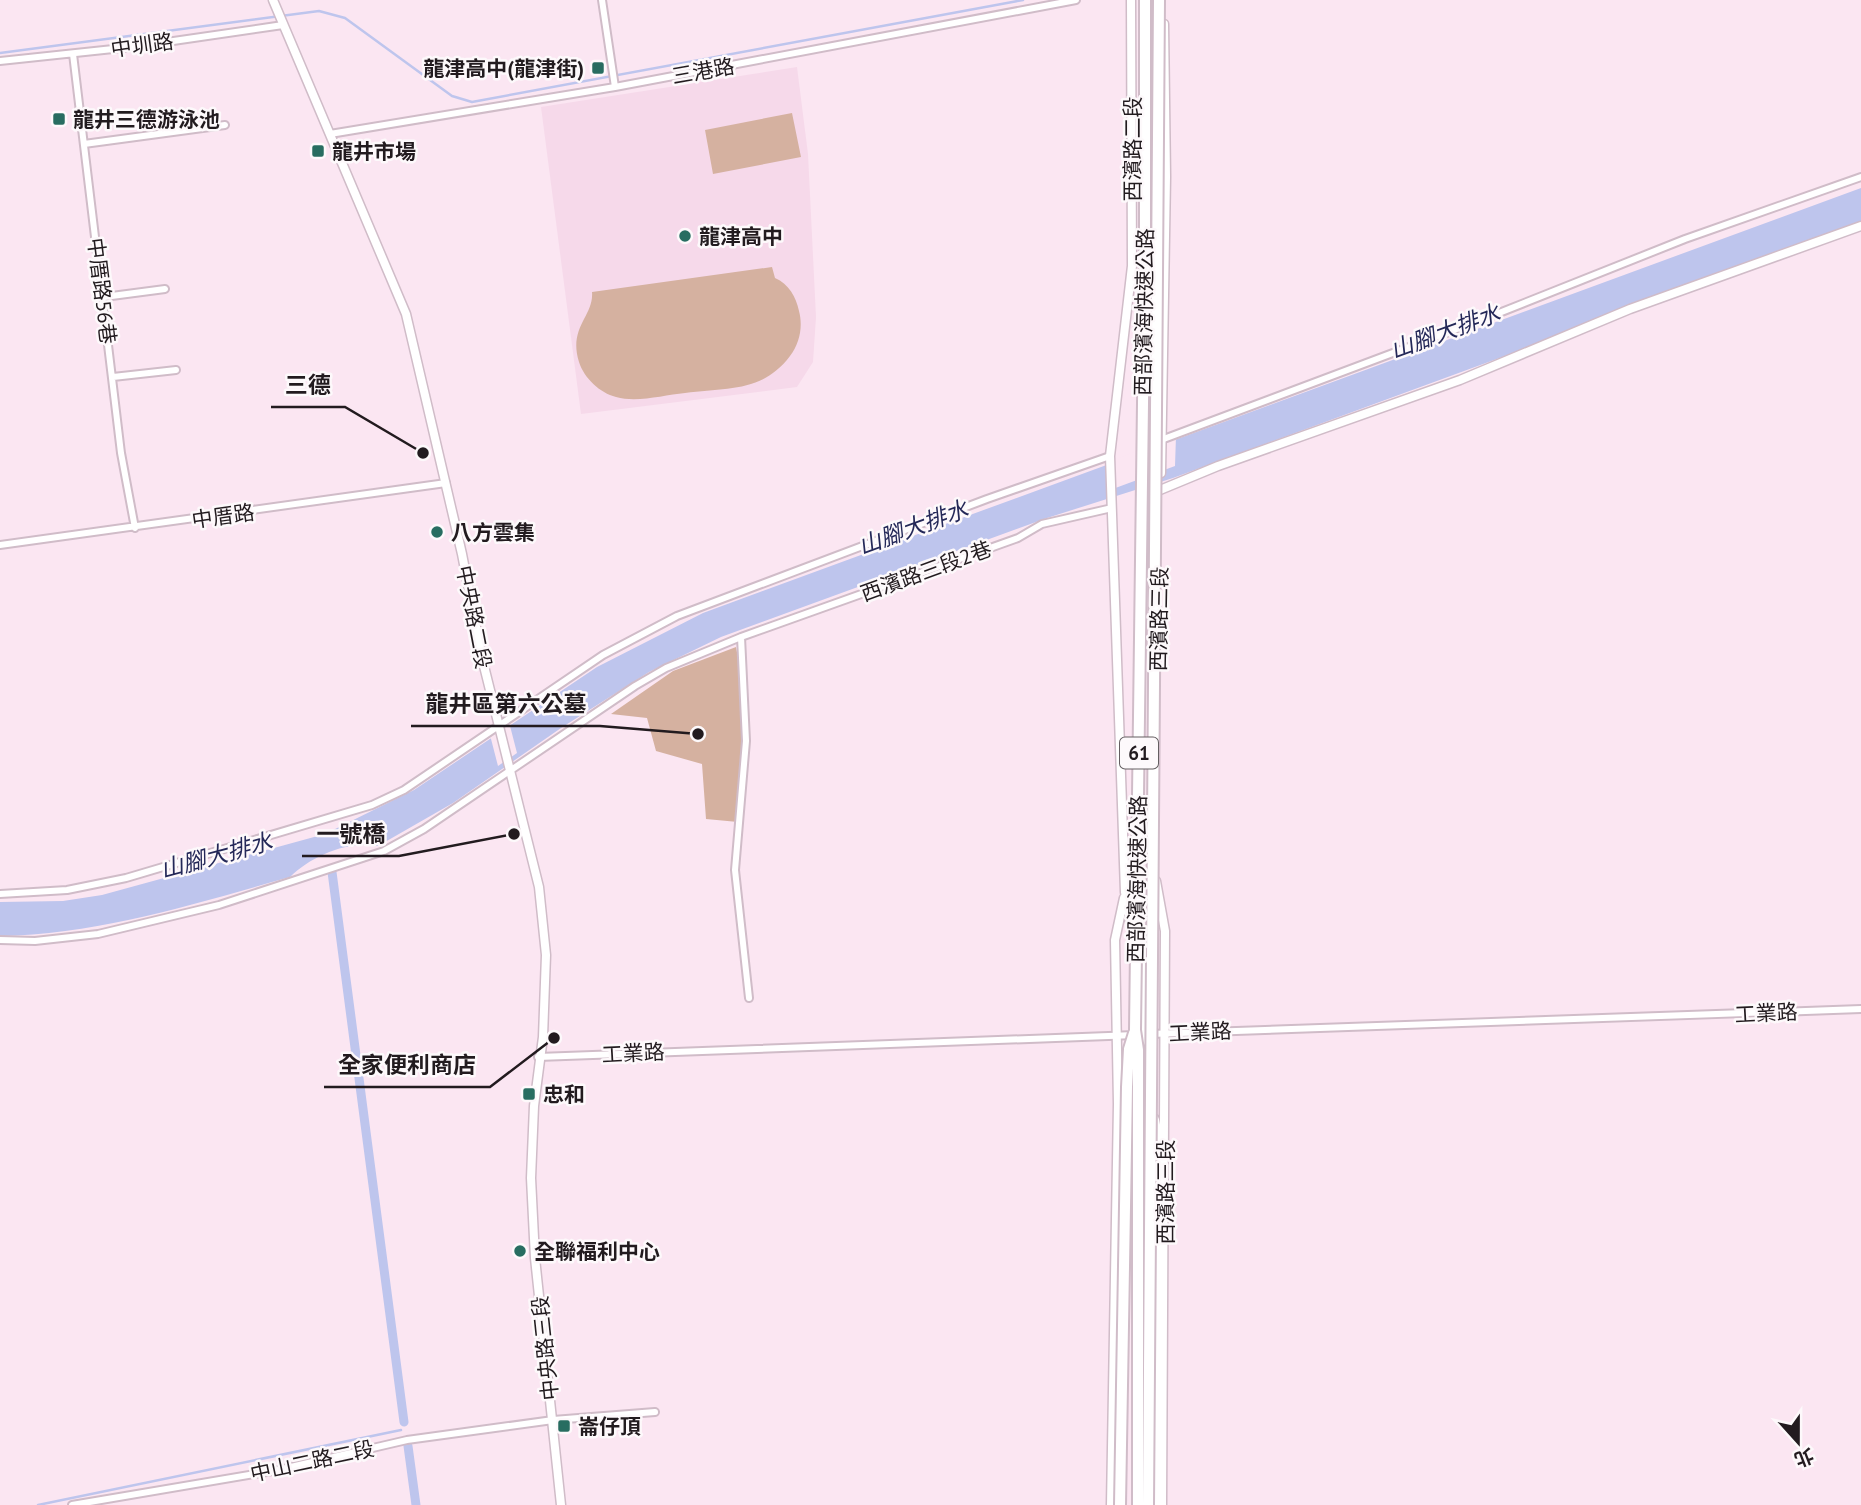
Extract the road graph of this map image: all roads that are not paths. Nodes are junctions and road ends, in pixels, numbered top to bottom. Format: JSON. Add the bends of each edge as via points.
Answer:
{"nodes":[{"id":1,"x":273,"y":0,"type":"edge"},
{"id":2,"x":602,"y":0,"type":"edge"},
{"id":3,"x":1076,"y":0,"type":"edge"},
{"id":4,"x":1131,"y":0,"type":"edge"},
{"id":5,"x":1145,"y":0,"type":"edge"},
{"id":6,"x":1161,"y":0,"type":"edge"},
{"id":7,"x":283,"y":25,"type":"junction"},
{"id":8,"x":74,"y":54,"type":"junction"},
{"id":9,"x":0,"y":61,"type":"edge"},
{"id":10,"x":615,"y":87,"type":"junction"},
{"id":11,"x":225,"y":125,"type":"dead end"},
{"id":12,"x":330,"y":134,"type":"junction"},
{"id":13,"x":83,"y":144,"type":"junction"},
{"id":14,"x":1861,"y":177,"type":"edge"},
{"id":15,"x":1861,"y":226,"type":"edge"},
{"id":16,"x":165,"y":289,"type":"dead end"},
{"id":17,"x":104,"y":297,"type":"junction"},
{"id":18,"x":176,"y":370,"type":"dead end"},
{"id":19,"x":113,"y":377,"type":"junction"},
{"id":20,"x":1161,"y":440,"type":"junction"},
{"id":21,"x":1110,"y":456,"type":"junction"},
{"id":22,"x":446,"y":483,"type":"junction"},
{"id":23,"x":1160,"y":490,"type":"junction"},
{"id":24,"x":1111,"y":508,"type":"junction"},
{"id":25,"x":135,"y":528,"type":"junction"},
{"id":26,"x":0,"y":545,"type":"edge"},
{"id":27,"x":741,"y":637,"type":"junction"},
{"id":28,"x":498,"y":726,"type":"junction"},
{"id":29,"x":510,"y":773,"type":"junction"},
{"id":30,"x":1156,"y":881,"type":"junction"},
{"id":31,"x":1125,"y":892,"type":"junction"},
{"id":32,"x":0,"y":894,"type":"edge"},
{"id":33,"x":0,"y":940,"type":"edge"},
{"id":34,"x":1141,"y":985,"type":"junction"},
{"id":35,"x":749,"y":998,"type":"dead end"},
{"id":36,"x":1861,"y":1009,"type":"edge"},
{"id":37,"x":1139,"y":1032,"type":"junction"},
{"id":38,"x":1164,"y":1035,"type":"junction"},
{"id":39,"x":1118,"y":1037,"type":"junction"},
{"id":40,"x":538,"y":1057,"type":"junction"},
{"id":41,"x":1152,"y":1104,"type":"junction"},
{"id":42,"x":534,"y":1106,"type":"joint"},
{"id":43,"x":655,"y":1412,"type":"dead end"},
{"id":44,"x":552,"y":1420,"type":"junction"},
{"id":45,"x":72,"y":1505,"type":"edge"},
{"id":46,"x":561,"y":1505,"type":"edge"},
{"id":47,"x":1111,"y":1505,"type":"edge"},
{"id":48,"x":1120,"y":1505,"type":"edge"},
{"id":49,"x":1137,"y":1505,"type":"edge"},
{"id":50,"x":1148,"y":1505,"type":"edge"},
{"id":51,"x":1155,"y":1505,"type":"edge"},
{"id":52,"x":1162,"y":1505,"type":"edge"}],
"edges":[{"from":1,"to":7,"type":"street","name":"中央路二段"},
{"from":2,"to":10,"type":"street"},
{"from":3,"to":10,"type":"street","name":"三港路"},
{"from":4,"to":21,"type":"street","name":"西濱路二段","via":[[1132,266]]},
{"from":5,"to":37,"type":"highway","name":"西部濱海快速公路","number":"61","bridge":true},
{"from":6,"to":20,"type":"street","name":"西濱路二段","via":[[1166,177]]},
{"from":6,"to":41,"type":"highway","name":"西部濱海快速公路","number":"61","bridge":true},
{"from":7,"to":8,"type":"street","name":"中圳路"},
{"from":7,"to":12,"type":"street","name":"中央路二段"},
{"from":8,"to":9,"type":"street","name":"中圳路"},
{"from":8,"to":13,"type":"street","name":"中厝路56巷"},
{"from":10,"to":12,"type":"street","name":"三港路"},
{"from":11,"to":13,"type":"street"},
{"from":12,"to":22,"type":"street","name":"中央路二段","via":[[405,314]]},
{"from":13,"to":17,"type":"street","name":"中厝路56巷"},
{"from":14,"to":20,"type":"street","via":[[1685,239]]},
{"from":15,"to":23,"type":"street","via":[[1630,309],[1460,380]]},
{"from":16,"to":17,"type":"street"},
{"from":17,"to":19,"type":"street","name":"中厝路56巷"},
{"from":18,"to":19,"type":"street"},
{"from":19,"to":25,"type":"street","name":"中厝路56巷"},
{"from":20,"to":23,"type":"street","name":"西濱路三段","bridge":true},
{"from":21,"to":24,"type":"street","name":"西濱路二段"},
{"from":21,"to":28,"type":"street","via":[[677,616],[603,656]]},
{"from":22,"to":25,"type":"street","name":"中厝路"},
{"from":22,"to":28,"type":"street","name":"中央路二段"},
{"from":23,"to":30,"type":"street","name":"西濱路三段"},
{"from":24,"to":27,"type":"street","name":"西濱路三段2巷","via":[[1042,524],[1004,543]]},
{"from":24,"to":31,"type":"street","name":"西濱路三段"},
{"from":25,"to":26,"type":"street","name":"中厝路"},
{"from":27,"to":29,"type":"street","name":"西濱路三段2巷","via":[[702,651],[635,686]]},
{"from":27,"to":35,"type":"street","via":[[746,741],[735,870]]},
{"from":28,"to":29,"type":"street","name":"中央路二段"},
{"from":28,"to":32,"type":"street","via":[[404,790],[342,816],[85,887]]},
{"from":29,"to":33,"type":"street","name":"西濱路三段2巷","via":[[384,850],[219,905],[98,934]]},
{"from":29,"to":40,"type":"street","name":"中央路二段","via":[[538,887],[546,955]]},
{"from":30,"to":34,"type":"street","name":"西濱路三段"},
{"from":30,"to":38,"type":"street","name":"西濱路三段","via":[[1165,931]]},
{"from":31,"to":34,"type":"street","name":"西濱路三段"},
{"from":31,"to":39,"type":"street","name":"西濱路三段","via":[[1115,940]]},
{"from":34,"to":37,"type":"street","name":"西濱路三段"},
{"from":36,"to":38,"type":"street","name":"工業路","via":[[1456,1025],[1277,1027]]},
{"from":37,"to":38,"type":"street","name":"工業路"},
{"from":37,"to":39,"type":"street","name":"工業路"},
{"from":37,"to":48,"type":"highway","bridge":true,"via":[[1129,1049],[1127,1087]]},
{"from":37,"to":49,"type":"highway","name":"西部濱海快速公路","number":"61","bridge":true},
{"from":38,"to":52,"type":"street","name":"西濱路三段"},
{"from":39,"to":40,"type":"street","name":"工業路"},
{"from":39,"to":47,"type":"street","name":"西濱路三段"},
{"from":40,"to":42,"type":"street","name":"中央路二段"},
{"from":41,"to":50,"type":"highway","name":"西部濱海快速公路","number":"61","bridge":true},
{"from":41,"to":51,"type":"highway","bridge":true,"via":[[1158,1146]]},
{"from":42,"to":44,"type":"street","name":"中央路三段","via":[[532,1196]]},
{"from":43,"to":44,"type":"street","name":"中山二路二段"},
{"from":44,"to":45,"type":"street","name":"中山二路二段","via":[[407,1440],[278,1470]]},
{"from":44,"to":46,"type":"street","name":"中央路三段"}]}
